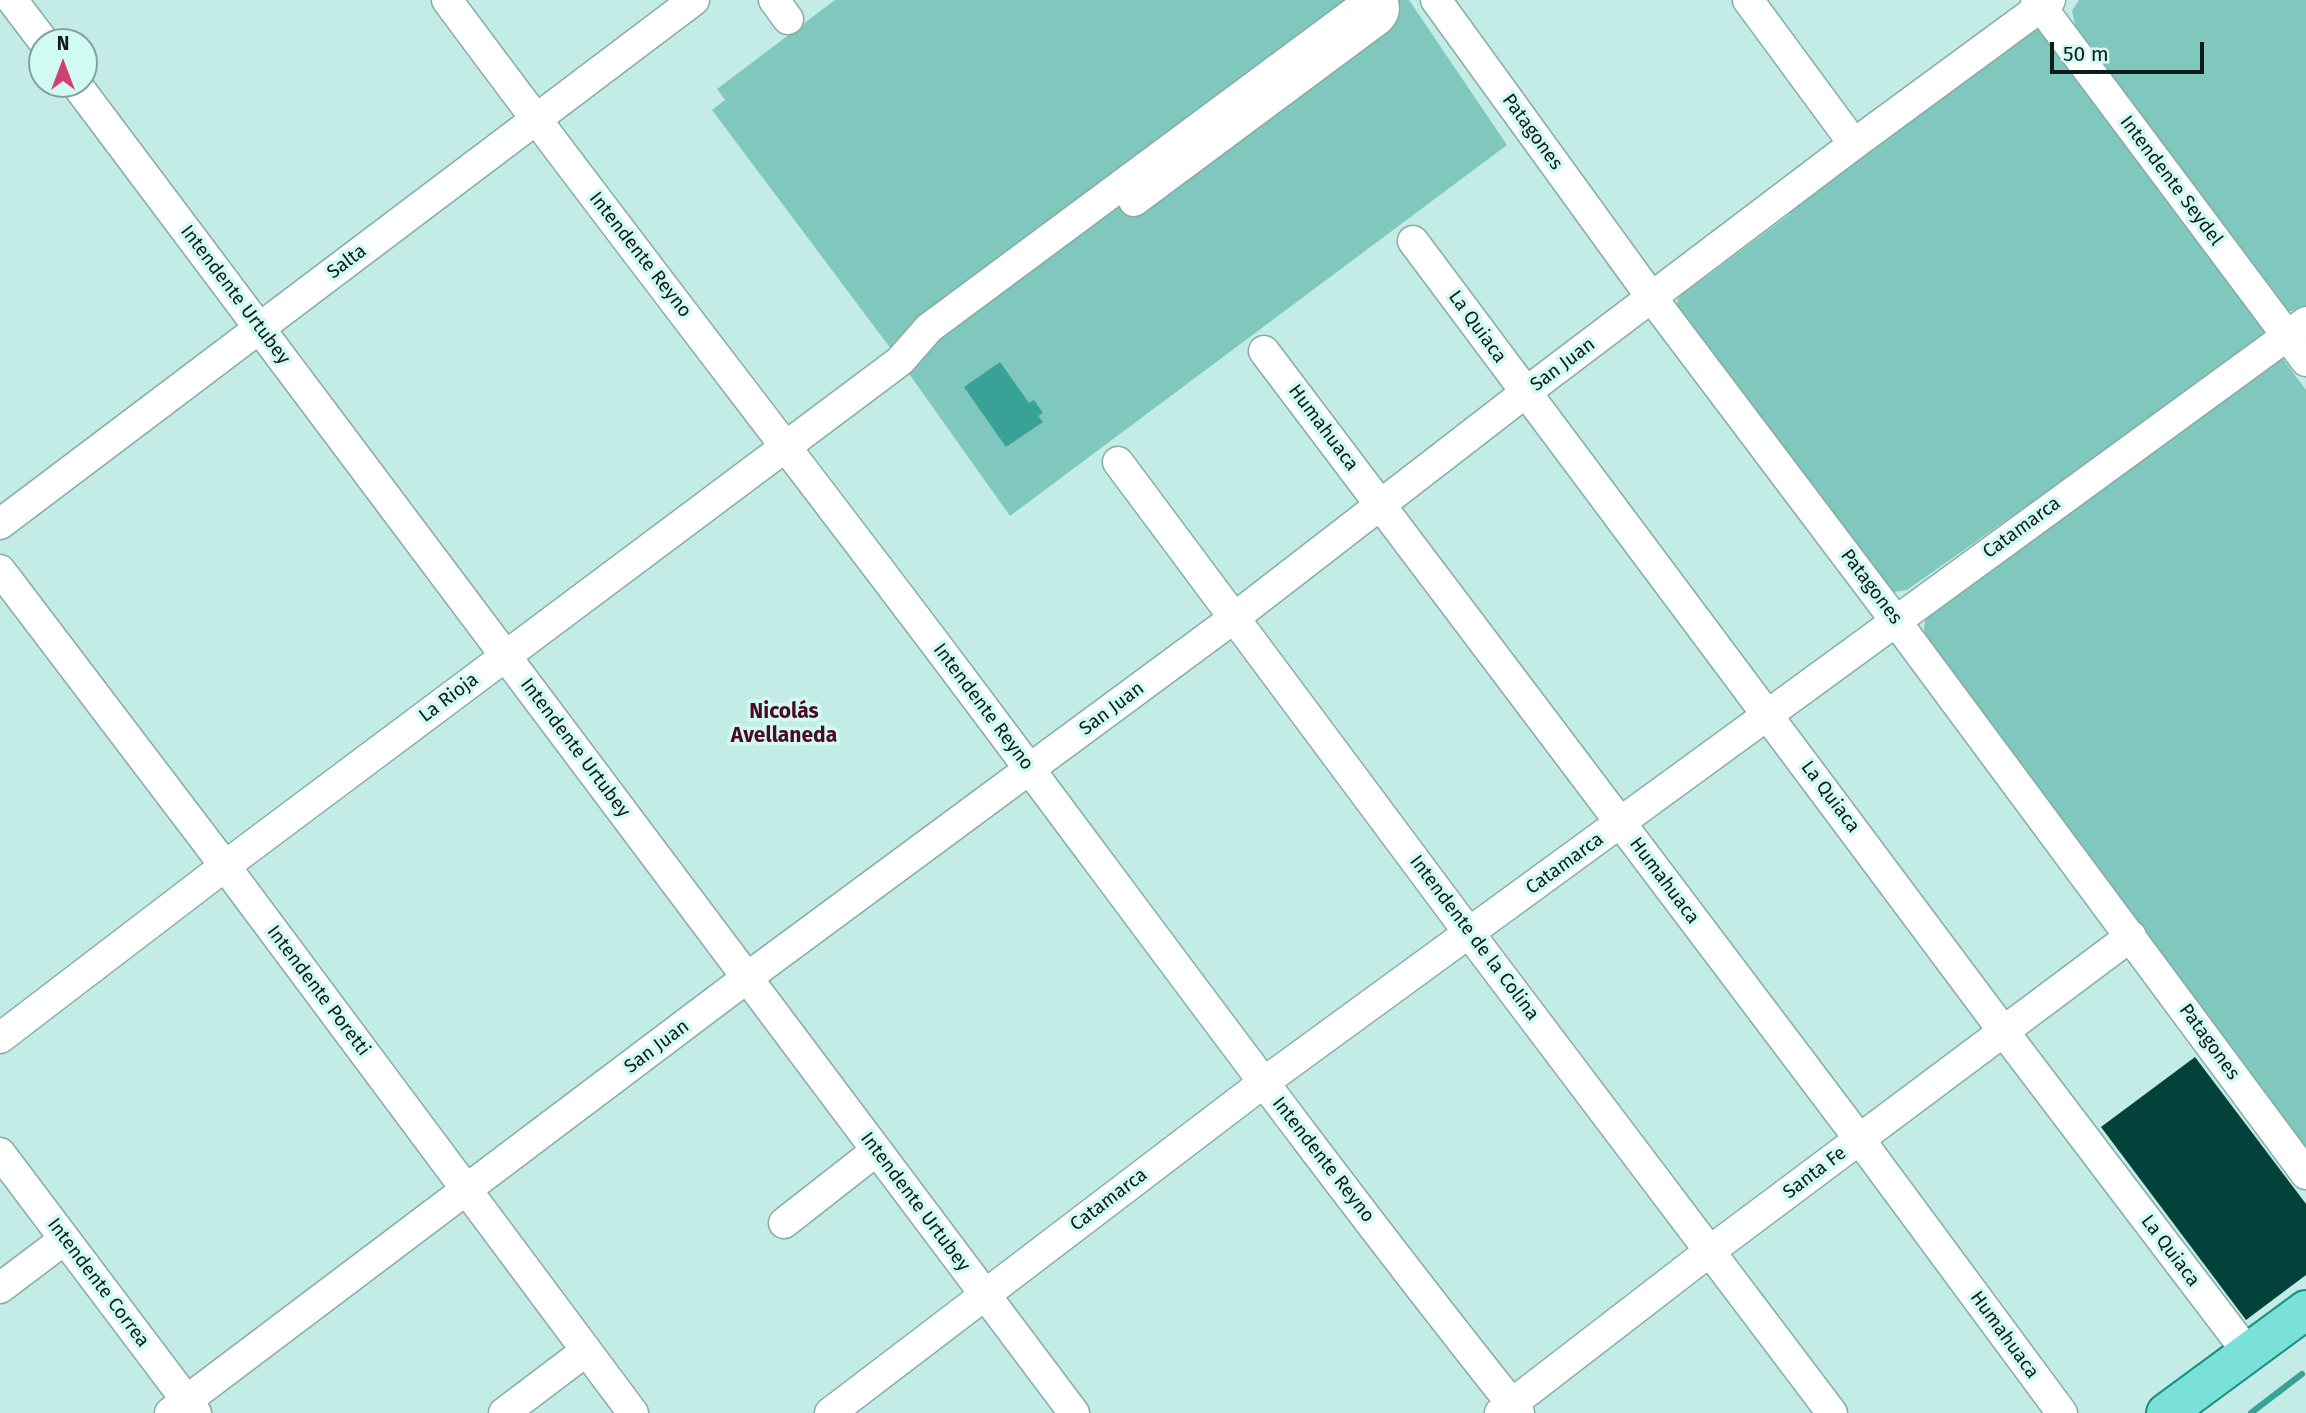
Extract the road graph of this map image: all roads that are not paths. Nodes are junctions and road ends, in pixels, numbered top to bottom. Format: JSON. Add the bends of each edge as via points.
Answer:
{"nodes":[{"id":1,"x":447,"y":0,"type":"edge"},
{"id":2,"x":694,"y":0,"type":"edge"},
{"id":3,"x":1371,"y":0,"type":"edge"},
{"id":4,"x":1378,"y":0,"type":"edge"},
{"id":5,"x":1436,"y":0,"type":"edge"},
{"id":6,"x":1748,"y":0,"type":"edge"},
{"id":7,"x":2042,"y":2,"type":"edge"},
{"id":8,"x":15,"y":8,"type":"edge"},
{"id":9,"x":32,"y":28,"type":"edge"},
{"id":10,"x":87,"y":98,"type":"edge"},
{"id":11,"x":536,"y":120,"type":"junction"},
{"id":12,"x":1854,"y":144,"type":"junction"},
{"id":13,"x":1107,"y":208,"type":"junction"},
{"id":14,"x":1413,"y":241,"type":"dead end"},
{"id":15,"x":1652,"y":298,"type":"junction"},
{"id":16,"x":260,"y":328,"type":"junction"},
{"id":17,"x":2297,"y":330,"type":"edge"},
{"id":18,"x":1264,"y":351,"type":"dead end"},
{"id":19,"x":2306,"y":361,"type":"edge"},
{"id":20,"x":1525,"y":393,"type":"junction"},
{"id":21,"x":787,"y":447,"type":"junction"},
{"id":22,"x":1118,"y":461,"type":"dead end"},
{"id":23,"x":1381,"y":505,"type":"junction"},
{"id":24,"x":0,"y":524,"type":"edge"},
{"id":25,"x":0,"y":570,"type":"edge"},
{"id":26,"x":1234,"y":618,"type":"junction"},
{"id":27,"x":1895,"y":620,"type":"junction"},
{"id":28,"x":506,"y":656,"type":"junction"},
{"id":29,"x":1768,"y":713,"type":"junction"},
{"id":30,"x":1030,"y":770,"type":"junction"},
{"id":31,"x":1620,"y":823,"type":"junction"},
{"id":32,"x":225,"y":866,"type":"junction"},
{"id":33,"x":1469,"y":933,"type":"junction"},
{"id":34,"x":2131,"y":936,"type":"junction"},
{"id":35,"x":748,"y":977,"type":"junction"},
{"id":36,"x":2004,"y":1032,"type":"junction"},
{"id":37,"x":0,"y":1038,"type":"edge"},
{"id":38,"x":1263,"y":1083,"type":"junction"},
{"id":39,"x":1860,"y":1140,"type":"junction"},
{"id":40,"x":876,"y":1151,"type":"junction"},
{"id":41,"x":0,"y":1153,"type":"edge"},
{"id":42,"x":2306,"y":1174,"type":"edge"},
{"id":43,"x":467,"y":1191,"type":"junction"},
{"id":44,"x":784,"y":1223,"type":"dead end"},
{"id":45,"x":65,"y":1240,"type":"junction"},
{"id":46,"x":1710,"y":1251,"type":"junction"},
{"id":47,"x":0,"y":1288,"type":"edge"},
{"id":48,"x":985,"y":1294,"type":"junction"},
{"id":49,"x":2306,"y":1310,"type":"edge"},
{"id":50,"x":586,"y":1351,"type":"junction"},
{"id":51,"x":2248,"y":1353,"type":"junction"},
{"id":52,"x":184,"y":1409,"type":"edge"},
{"id":53,"x":1510,"y":1410,"type":"edge"},
{"id":54,"x":504,"y":1413,"type":"edge"},
{"id":55,"x":633,"y":1413,"type":"edge"},
{"id":56,"x":830,"y":1413,"type":"edge"},
{"id":57,"x":1074,"y":1413,"type":"edge"},
{"id":58,"x":1832,"y":1413,"type":"edge"},
{"id":59,"x":2062,"y":1413,"type":"edge"},
{"id":60,"x":2166,"y":1413,"type":"edge"}],
"edges":[{"from":1,"to":11,"type":"street","name":"Intendente Reyno"},
{"from":2,"to":11,"type":"street","name":"Salta"},
{"from":3,"to":13,"type":"street"},
{"from":4,"to":13,"type":"street","via":[[1385,8],[1379,19]]},
{"from":5,"to":15,"type":"street","name":"Patagones"},
{"from":6,"to":12,"type":"street"},
{"from":7,"to":12,"type":"street","name":"San Juan"},
{"from":7,"to":17,"type":"street","name":"Intendente Seydel"},
{"from":8,"to":9,"type":"street"},
{"from":10,"to":16,"type":"street","name":"Intendente Urtubey"},
{"from":11,"to":16,"type":"street","name":"Salta"},
{"from":11,"to":21,"type":"street","name":"Intendente Reyno"},
{"from":12,"to":15,"type":"street","name":"San Juan"},
{"from":13,"to":21,"type":"street","name":"La Rioja","via":[[944,342],[900,361]]},
{"from":14,"to":20,"type":"street","name":"La Quiaca"},
{"from":15,"to":20,"type":"street","name":"San Juan"},
{"from":15,"to":27,"type":"street","name":"Patagones"},
{"from":16,"to":24,"type":"street","name":"Salta"},
{"from":16,"to":28,"type":"street","name":"Intendente Urtubey"},
{"from":17,"to":19,"type":"street","name":"Intendente Seydel"},
{"from":17,"to":27,"type":"street","name":"Catamarca"},
{"from":18,"to":23,"type":"street","name":"Humahuaca"},
{"from":20,"to":23,"type":"street","name":"San Juan"},
{"from":20,"to":29,"type":"street","name":"La Quiaca"},
{"from":21,"to":28,"type":"street","name":"La Rioja"},
{"from":21,"to":30,"type":"street","name":"Intendente Reyno"},
{"from":22,"to":26,"type":"street","name":"Intendente de la Colina"},
{"from":23,"to":26,"type":"street","name":"San Juan"},
{"from":23,"to":31,"type":"street","name":"Humahuaca"},
{"from":25,"to":32,"type":"street","name":"Intendente Poretti"},
{"from":26,"to":30,"type":"street","name":"San Juan"},
{"from":26,"to":33,"type":"street","name":"Intendente de la Colina"},
{"from":27,"to":29,"type":"street","name":"Catamarca"},
{"from":27,"to":34,"type":"street","name":"Patagones"},
{"from":28,"to":32,"type":"street","name":"La Rioja"},
{"from":28,"to":35,"type":"street","name":"Intendente Urtubey"},
{"from":29,"to":31,"type":"street","name":"Catamarca"},
{"from":29,"to":36,"type":"street","name":"La Quiaca"},
{"from":30,"to":35,"type":"street","name":"San Juan"},
{"from":30,"to":38,"type":"street","name":"Intendente Reyno"},
{"from":31,"to":33,"type":"street","name":"Catamarca"},
{"from":31,"to":39,"type":"street","name":"Humahuaca"},
{"from":32,"to":37,"type":"street","name":"La Rioja"},
{"from":32,"to":43,"type":"street","name":"Intendente Poretti"},
{"from":33,"to":38,"type":"street","name":"Catamarca"},
{"from":33,"to":46,"type":"street","name":"Intendente de la Colina"},
{"from":34,"to":36,"type":"street","name":"Santa Fe"},
{"from":34,"to":42,"type":"street","name":"Patagones"},
{"from":35,"to":40,"type":"street","name":"Intendente Urtubey"},
{"from":35,"to":43,"type":"street","name":"San Juan"},
{"from":36,"to":39,"type":"street","name":"Santa Fe"},
{"from":36,"to":51,"type":"street","name":"La Quiaca"},
{"from":38,"to":48,"type":"street","name":"Catamarca"},
{"from":38,"to":53,"type":"street","name":"Intendente Reyno"},
{"from":39,"to":46,"type":"street","name":"Santa Fe"},
{"from":39,"to":59,"type":"street","name":"Humahuaca"},
{"from":40,"to":44,"type":"street"},
{"from":40,"to":48,"type":"street","name":"Intendente Urtubey"},
{"from":41,"to":45,"type":"street","name":"Intendente Correa"},
{"from":43,"to":50,"type":"street","name":"Intendente Poretti"},
{"from":43,"to":52,"type":"street","name":"San Juan"},
{"from":45,"to":47,"type":"street"},
{"from":45,"to":52,"type":"street","name":"Intendente Correa"},
{"from":46,"to":53,"type":"street","name":"Santa Fe"},
{"from":46,"to":58,"type":"street","name":"Intendente de la Colina"},
{"from":48,"to":56,"type":"street","name":"Catamarca"},
{"from":48,"to":57,"type":"street","name":"Intendente Urtubey"},
{"from":49,"to":51,"type":"main road"},
{"from":50,"to":54,"type":"street"},
{"from":50,"to":55,"type":"street","name":"Intendente Poretti"},
{"from":51,"to":60,"type":"main road"}]}
